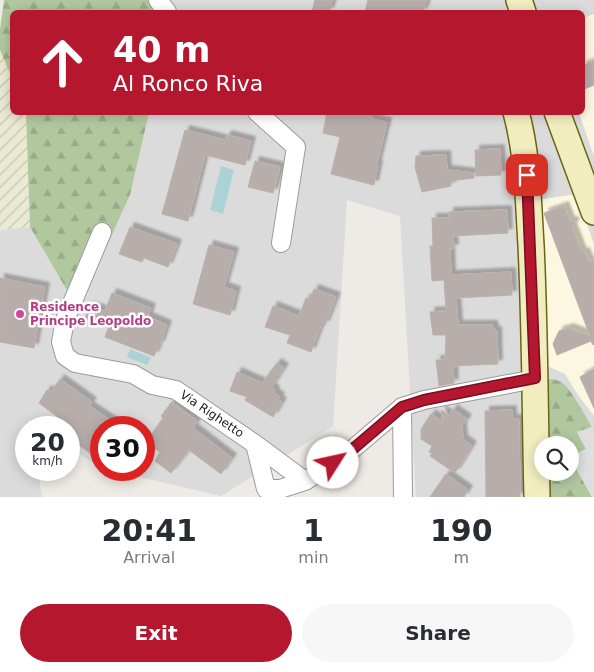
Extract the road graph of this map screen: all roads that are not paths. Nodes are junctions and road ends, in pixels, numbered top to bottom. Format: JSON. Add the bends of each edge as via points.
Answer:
{"nodes":[{"id":1,"x":260,"y":115,"type":"edge"},
{"id":2,"x":517,"y":115,"type":"edge"},
{"id":3,"x":558,"y":115,"type":"edge"},
{"id":4,"x":594,"y":212,"type":"edge"},
{"id":5,"x":102,"y":232,"type":"dead end"},
{"id":6,"x":281,"y":243,"type":"dead end"},
{"id":7,"x":535,"y":378,"type":"junction"},
{"id":8,"x":402,"y":407,"type":"junction"},
{"id":9,"x":256,"y":444,"type":"junction"},
{"id":10,"x":305,"y":482,"type":"junction"},
{"id":11,"x":403,"y":497,"type":"edge"},
{"id":12,"x":537,"y":497,"type":"edge"}],
"edges":[{"from":1,"to":6,"type":"street","via":[[296,147]]},
{"from":2,"to":7,"type":"main road","via":[[527,175]]},
{"from":3,"to":4,"type":"main road"},
{"from":5,"to":9,"type":"street","name":"Via Righetto","via":[[66,320],[61,342],[65,356],[75,364],[133,374],[152,385],[176,390]]},
{"from":7,"to":8,"type":"street"},
{"from":7,"to":12,"type":"main road"},
{"from":8,"to":10,"type":"street","name":"Via Righetto","via":[[347,454]]},
{"from":8,"to":11,"type":"street"},
{"from":9,"to":10,"type":"street","name":"Via Righetto"},
{"from":9,"to":10,"type":"street","name":"Via Righetto","via":[[266,489]]}]}
